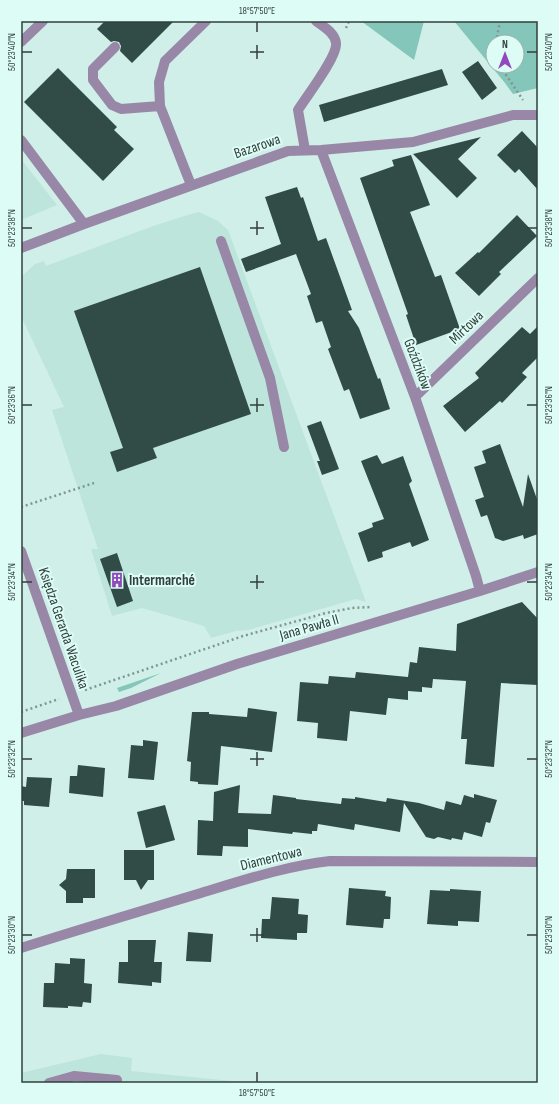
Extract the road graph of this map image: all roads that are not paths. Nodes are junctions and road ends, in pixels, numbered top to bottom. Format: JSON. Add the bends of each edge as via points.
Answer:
{"nodes":[{"id":1,"x":42,"y":21,"type":"edge"},
{"id":2,"x":206,"y":21,"type":"edge"},
{"id":3,"x":316,"y":21,"type":"edge"},
{"id":4,"x":21,"y":42,"type":"edge"},
{"id":5,"x":115,"y":47,"type":"dead end"},
{"id":6,"x":160,"y":106,"type":"junction"},
{"id":7,"x":538,"y":116,"type":"edge"},
{"id":8,"x":21,"y":140,"type":"edge"},
{"id":9,"x":305,"y":150,"type":"junction"},
{"id":10,"x":321,"y":150,"type":"junction"},
{"id":11,"x":191,"y":185,"type":"junction"},
{"id":12,"x":84,"y":224,"type":"junction"},
{"id":13,"x":221,"y":241,"type":"dead end"},
{"id":14,"x":21,"y":248,"type":"edge"},
{"id":15,"x":538,"y":278,"type":"edge"},
{"id":16,"x":415,"y":397,"type":"junction"},
{"id":17,"x":284,"y":447,"type":"dead end"},
{"id":18,"x":21,"y":551,"type":"edge"},
{"id":19,"x":538,"y":572,"type":"edge"},
{"id":20,"x":480,"y":591,"type":"junction"},
{"id":21,"x":79,"y":716,"type":"junction"},
{"id":22,"x":21,"y":734,"type":"edge"},
{"id":23,"x":538,"y":862,"type":"edge"},
{"id":24,"x":21,"y":948,"type":"edge"},
{"id":25,"x":50,"y":1083,"type":"edge"},
{"id":26,"x":116,"y":1083,"type":"edge"}],
"edges":[{"from":1,"to":4,"type":"street"},
{"from":2,"to":6,"type":"street","via":[[165,61],[159,82]]},
{"from":3,"to":9,"type":"street","via":[[331,32],[336,44],[334,56],[298,110]]},
{"from":5,"to":6,"type":"street","via":[[93,69],[93,80],[112,105],[121,109]]},
{"from":6,"to":11,"type":"street"},
{"from":7,"to":10,"type":"street","name":"Bazarowa","via":[[513,115],[413,142]]},
{"from":8,"to":12,"type":"street"},
{"from":9,"to":10,"type":"street","name":"Bazarowa"},
{"from":9,"to":11,"type":"street","name":"Bazarowa","via":[[288,151]]},
{"from":10,"to":16,"type":"street","name":"Goździków"},
{"from":11,"to":12,"type":"street","name":"Bazarowa"},
{"from":12,"to":14,"type":"street","name":"Bazarowa"},
{"from":13,"to":17,"type":"street","via":[[270,378]]},
{"from":15,"to":16,"type":"street","name":"Mirtowa"},
{"from":16,"to":20,"type":"street","name":"Goździków"},
{"from":18,"to":21,"type":"street","name":"Księdza Gerarda Waculika"},
{"from":19,"to":20,"type":"street","name":"Jana Pawła II"},
{"from":20,"to":21,"type":"street","name":"Jana Pawła II","via":[[273,653]]},
{"from":21,"to":22,"type":"street","name":"Jana Pawła II"},
{"from":23,"to":24,"type":"street","name":"Diamentowa","via":[[308,863]]},
{"from":25,"to":26,"type":"street","via":[[74,1076],[116,1080]]}]}
